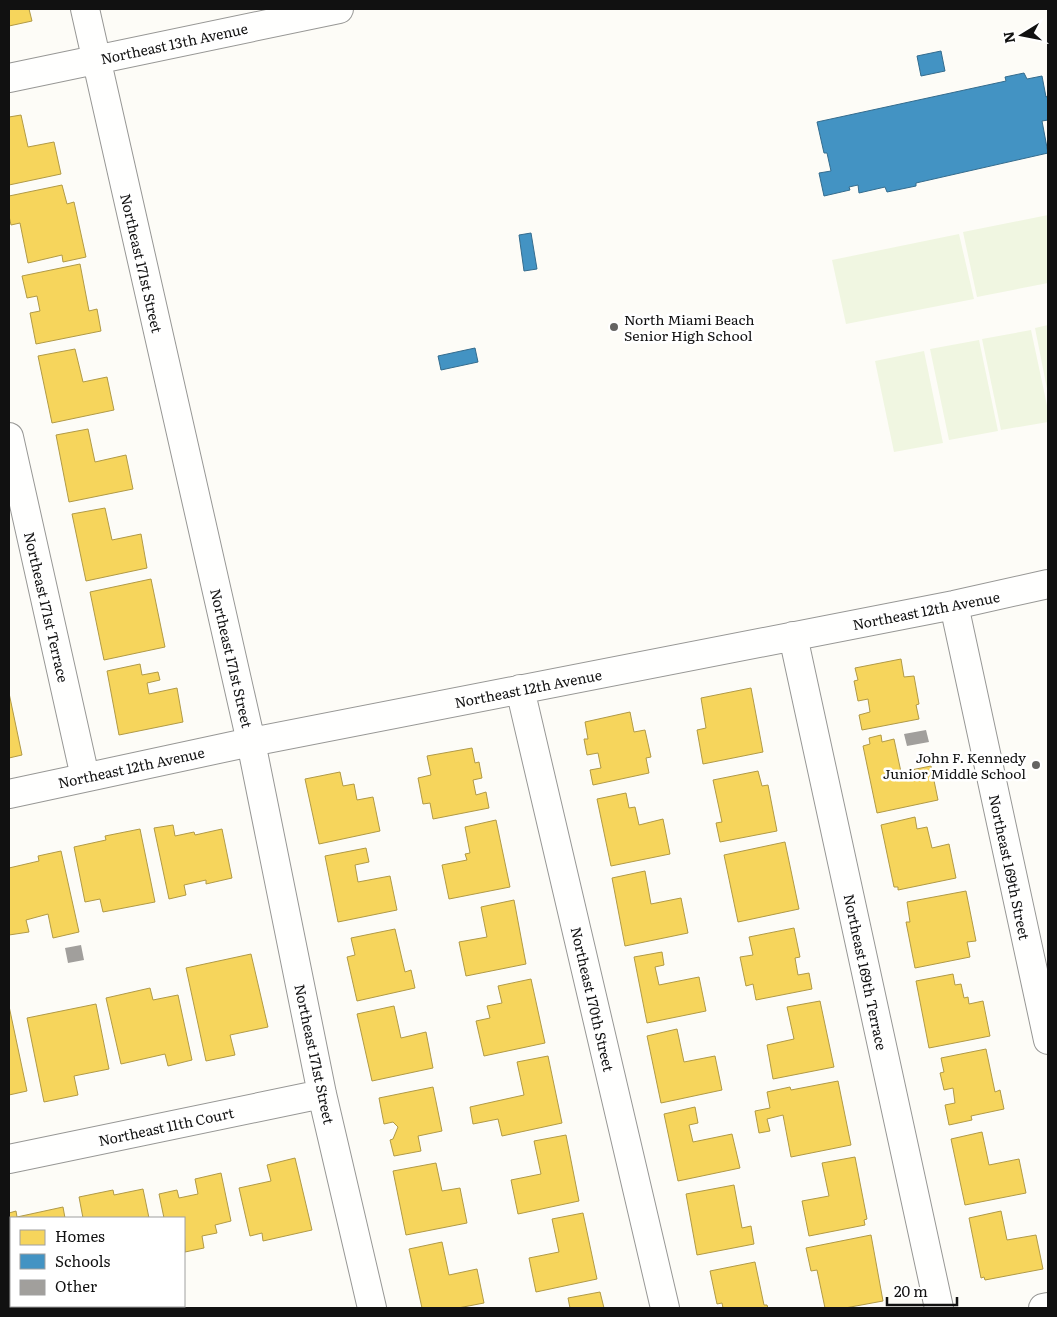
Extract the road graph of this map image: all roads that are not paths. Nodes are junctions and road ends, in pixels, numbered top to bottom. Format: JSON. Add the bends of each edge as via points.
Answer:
{"nodes":[{"id":1,"x":85,"y":9,"type":"edge"},
{"id":2,"x":339,"y":9,"type":"edge"},
{"id":3,"x":96,"y":59,"type":"junction"},
{"id":4,"x":9,"y":78,"type":"edge"},
{"id":5,"x":9,"y":437,"type":"edge"},
{"id":6,"x":1048,"y":584,"type":"edge"},
{"id":7,"x":954,"y":605,"type":"junction"},
{"id":8,"x":793,"y":636,"type":"junction"},
{"id":9,"x":520,"y":689,"type":"junction"},
{"id":10,"x":251,"y":742,"type":"junction"},
{"id":11,"x":85,"y":777,"type":"junction"},
{"id":12,"x":9,"y":794,"type":"edge"},
{"id":13,"x":1048,"y":1040,"type":"edge"},
{"id":14,"x":322,"y":1094,"type":"junction"},
{"id":15,"x":9,"y":1159,"type":"edge"},
{"id":16,"x":1048,"y":1307,"type":"edge"},
{"id":17,"x":372,"y":1308,"type":"edge"},
{"id":18,"x":665,"y":1308,"type":"edge"},
{"id":19,"x":939,"y":1308,"type":"edge"},
{"id":20,"x":1043,"y":1308,"type":"edge"}],
"edges":[{"from":1,"to":3,"type":"street","name":"Northeast 171st Street"},
{"from":2,"to":3,"type":"street","name":"Northeast 13th Avenue"},
{"from":3,"to":4,"type":"street","name":"Northeast 13th Avenue"},
{"from":3,"to":10,"type":"street","name":"Northeast 171st Street"},
{"from":5,"to":11,"type":"street","name":"Northeast 171st Terrace"},
{"from":6,"to":7,"type":"street","name":"Northeast 12th Avenue"},
{"from":7,"to":8,"type":"street","name":"Northeast 12th Avenue"},
{"from":7,"to":13,"type":"street","name":"Northeast 169th Street"},
{"from":8,"to":9,"type":"street","name":"Northeast 12th Avenue"},
{"from":8,"to":19,"type":"street","name":"Northeast 169th Terrace"},
{"from":9,"to":10,"type":"street","name":"Northeast 12th Avenue"},
{"from":9,"to":18,"type":"street","name":"Northeast 170th Street"},
{"from":10,"to":11,"type":"street","name":"Northeast 12th Avenue"},
{"from":10,"to":14,"type":"street","name":"Northeast 171st Street"},
{"from":11,"to":12,"type":"street","name":"Northeast 12th Avenue"},
{"from":14,"to":15,"type":"street","name":"Northeast 11th Court"},
{"from":14,"to":17,"type":"street","name":"Northeast 171st Street"},
{"from":16,"to":20,"type":"street"}]}
